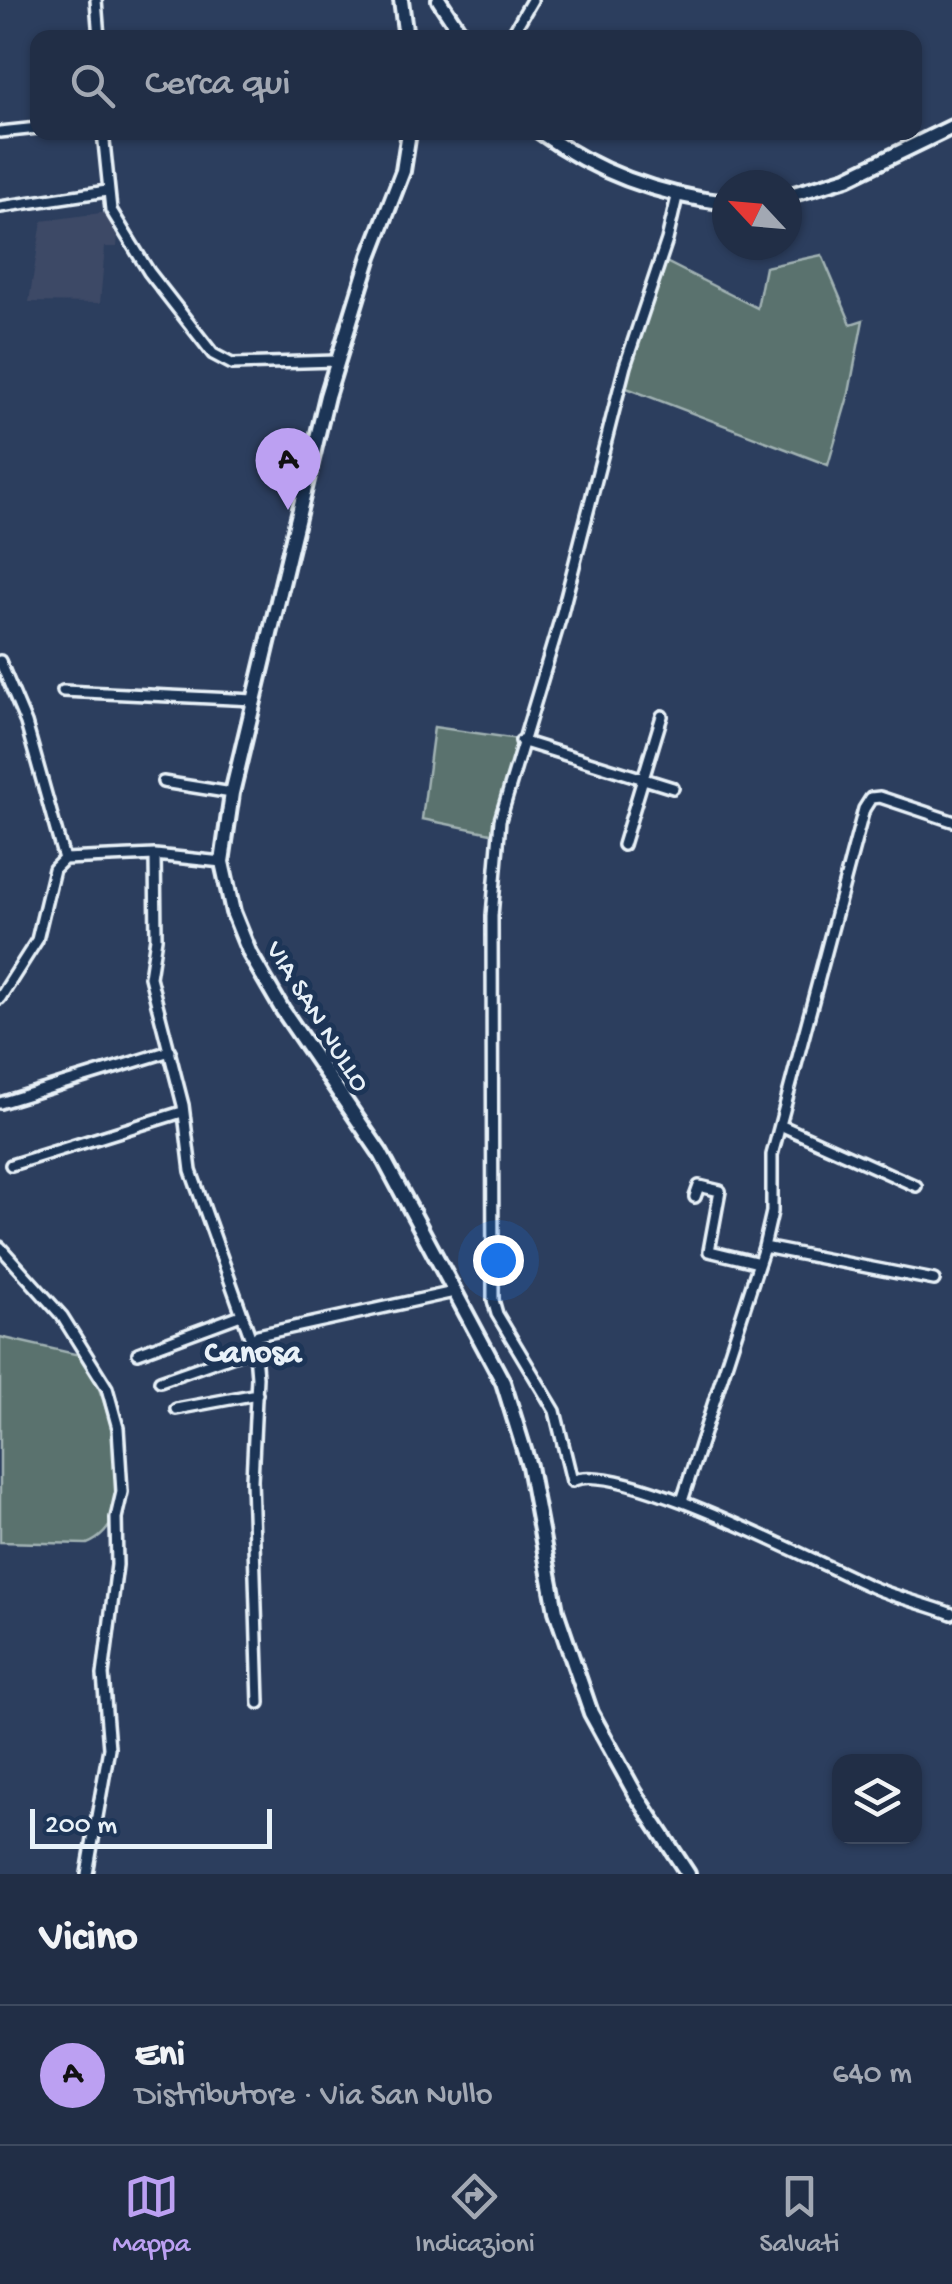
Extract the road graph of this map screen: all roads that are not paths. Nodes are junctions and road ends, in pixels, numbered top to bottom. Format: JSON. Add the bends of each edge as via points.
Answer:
{"nodes":[{"id":1,"x":96,"y":0,"type":"edge"},
{"id":2,"x":439,"y":0,"type":"edge"},
{"id":3,"x":532,"y":0,"type":"edge"},
{"id":4,"x":402,"y":1,"type":"edge"},
{"id":5,"x":452,"y":5,"type":"edge"},
{"id":6,"x":98,"y":30,"type":"edge"},
{"id":7,"x":405,"y":30,"type":"edge"},
{"id":8,"x":459,"y":30,"type":"edge"},
{"id":9,"x":461,"y":30,"type":"edge"},
{"id":10,"x":515,"y":30,"type":"edge"},
{"id":11,"x":952,"y":127,"type":"edge"},
{"id":12,"x":30,"y":129,"type":"edge"},
{"id":13,"x":0,"y":132,"type":"edge"},
{"id":14,"x":105,"y":140,"type":"edge"},
{"id":15,"x":408,"y":140,"type":"edge"},
{"id":16,"x":553,"y":140,"type":"edge"},
{"id":17,"x":108,"y":191,"type":"junction"},
{"id":18,"x":802,"y":192,"type":"edge"},
{"id":19,"x":677,"y":197,"type":"junction"},
{"id":20,"x":712,"y":201,"type":"edge"},
{"id":21,"x":0,"y":207,"type":"edge"},
{"id":22,"x":338,"y":361,"type":"junction"},
{"id":23,"x":0,"y":661,"type":"edge"},
{"id":24,"x":63,"y":691,"type":"dead end"},
{"id":25,"x":254,"y":700,"type":"junction"},
{"id":26,"x":662,"y":716,"type":"dead end"},
{"id":27,"x":521,"y":740,"type":"junction"},
{"id":28,"x":643,"y":779,"type":"junction"},
{"id":29,"x":163,"y":782,"type":"dead end"},
{"id":30,"x":672,"y":788,"type":"dead end"},
{"id":31,"x":232,"y":793,"type":"junction"},
{"id":32,"x":952,"y":820,"type":"edge"},
{"id":33,"x":623,"y":845,"type":"dead end"},
{"id":34,"x":155,"y":855,"type":"junction"},
{"id":35,"x":64,"y":859,"type":"junction"},
{"id":36,"x":222,"y":862,"type":"junction"},
{"id":37,"x":0,"y":998,"type":"edge"},
{"id":38,"x":170,"y":1051,"type":"junction"},
{"id":39,"x":0,"y":1102,"type":"edge"},
{"id":40,"x":182,"y":1112,"type":"junction"},
{"id":41,"x":780,"y":1125,"type":"junction"},
{"id":42,"x":10,"y":1165,"type":"dead end"},
{"id":43,"x":916,"y":1186,"type":"dead end"},
{"id":44,"x":695,"y":1198,"type":"dead end"},
{"id":45,"x":0,"y":1247,"type":"edge"},
{"id":46,"x":764,"y":1247,"type":"junction"},
{"id":47,"x":758,"y":1262,"type":"junction"},
{"id":48,"x":934,"y":1280,"type":"dead end"},
{"id":49,"x":454,"y":1292,"type":"junction"},
{"id":50,"x":241,"y":1315,"type":"junction"},
{"id":51,"x":254,"y":1348,"type":"junction"},
{"id":52,"x":138,"y":1353,"type":"dead end"},
{"id":53,"x":160,"y":1380,"type":"dead end"},
{"id":54,"x":257,"y":1394,"type":"junction"},
{"id":55,"x":176,"y":1409,"type":"dead end"},
{"id":56,"x":682,"y":1500,"type":"junction"},
{"id":57,"x":952,"y":1614,"type":"edge"},
{"id":58,"x":259,"y":1704,"type":"dead end"},
{"id":59,"x":87,"y":1874,"type":"edge"},
{"id":60,"x":688,"y":1874,"type":"edge"}],
"edges":[{"from":1,"to":6,"type":"street"},
{"from":2,"to":8,"type":"street"},
{"from":3,"to":10,"type":"street"},
{"from":4,"to":7,"type":"street"},
{"from":5,"to":9,"type":"street"},
{"from":11,"to":18,"type":"street","via":[[847,178]]},
{"from":12,"to":13,"type":"street"},
{"from":14,"to":17,"type":"street"},
{"from":15,"to":22,"type":"street","name":"VIA SAN NULLO"},
{"from":16,"to":19,"type":"street","via":[[603,170]]},
{"from":17,"to":21,"type":"street"},
{"from":17,"to":22,"type":"street","via":[[124,236],[219,360]]},
{"from":19,"to":20,"type":"street"},
{"from":19,"to":27,"type":"street"},
{"from":22,"to":25,"type":"street","name":"VIA SAN NULLO"},
{"from":23,"to":35,"type":"street","via":[[26,722]]},
{"from":24,"to":25,"type":"street"},
{"from":25,"to":31,"type":"street","name":"VIA SAN NULLO"},
{"from":26,"to":28,"type":"street"},
{"from":27,"to":28,"type":"street"},
{"from":27,"to":56,"type":"street","via":[[500,820],[493,885],[493,1300],[555,1411],[572,1481],[586,1477]]},
{"from":28,"to":30,"type":"street"},
{"from":28,"to":33,"type":"street"},
{"from":29,"to":31,"type":"street"},
{"from":31,"to":36,"type":"street","name":"VIA SAN NULLO"},
{"from":32,"to":41,"type":"street","via":[[880,798],[866,803]]},
{"from":34,"to":35,"type":"street"},
{"from":34,"to":36,"type":"street"},
{"from":34,"to":38,"type":"street","via":[[150,976]]},
{"from":35,"to":37,"type":"street","via":[[54,868],[36,940]]},
{"from":36,"to":49,"type":"street","name":"VIA SAN NULLO","via":[[250,954],[381,1154]]},
{"from":38,"to":39,"type":"street"},
{"from":38,"to":40,"type":"street"},
{"from":40,"to":42,"type":"street"},
{"from":40,"to":50,"type":"street","via":[[191,1172]]},
{"from":41,"to":43,"type":"street"},
{"from":41,"to":46,"type":"street"},
{"from":44,"to":47,"type":"street","via":[[699,1186],[720,1191],[709,1251]]},
{"from":45,"to":59,"type":"street","via":[[62,1316],[108,1388],[118,1428],[118,1565],[104,1675],[109,1748]]},
{"from":46,"to":47,"type":"street"},
{"from":46,"to":48,"type":"street"},
{"from":47,"to":56,"type":"street"},
{"from":49,"to":51,"type":"street","via":[[258,1335]]},
{"from":49,"to":60,"type":"street","name":"VIA SAN NULLO","via":[[516,1416],[556,1611],[591,1712]]},
{"from":50,"to":51,"type":"street"},
{"from":50,"to":52,"type":"street"},
{"from":51,"to":53,"type":"street"},
{"from":51,"to":54,"type":"street"},
{"from":54,"to":55,"type":"street"},
{"from":54,"to":58,"type":"street","via":[[252,1480]]},
{"from":56,"to":57,"type":"street","via":[[876,1588]]}]}
